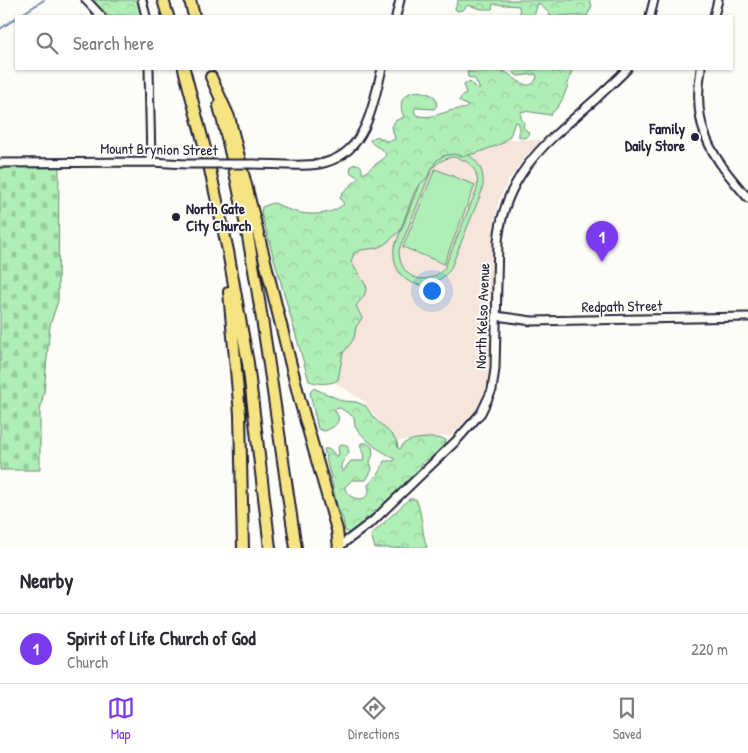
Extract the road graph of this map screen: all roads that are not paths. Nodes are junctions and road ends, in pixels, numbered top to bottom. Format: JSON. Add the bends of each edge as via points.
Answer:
{"nodes":[{"id":1,"x":86,"y":0,"type":"edge"},
{"id":2,"x":142,"y":0,"type":"edge"},
{"id":3,"x":163,"y":0,"type":"edge"},
{"id":4,"x":190,"y":0,"type":"edge"},
{"id":5,"x":400,"y":0,"type":"edge"},
{"id":6,"x":654,"y":0,"type":"edge"},
{"id":7,"x":718,"y":0,"type":"edge"},
{"id":8,"x":100,"y":15,"type":"edge"},
{"id":9,"x":146,"y":15,"type":"edge"},
{"id":10,"x":168,"y":15,"type":"edge"},
{"id":11,"x":194,"y":15,"type":"edge"},
{"id":12,"x":396,"y":15,"type":"edge"},
{"id":13,"x":650,"y":15,"type":"edge"},
{"id":14,"x":714,"y":15,"type":"edge"},
{"id":15,"x":149,"y":70,"type":"edge"},
{"id":16,"x":184,"y":70,"type":"edge"},
{"id":17,"x":382,"y":70,"type":"edge"},
{"id":18,"x":626,"y":70,"type":"edge"},
{"id":19,"x":701,"y":70,"type":"edge"},
{"id":20,"x":210,"y":73,"type":"edge"},
{"id":21,"x":151,"y":162,"type":"junction"},
{"id":22,"x":0,"y":163,"type":"edge"},
{"id":23,"x":748,"y":198,"type":"edge"},
{"id":24,"x":228,"y":251,"type":"junction"},
{"id":25,"x":496,"y":316,"type":"junction"},
{"id":26,"x":748,"y":317,"type":"edge"},
{"id":27,"x":339,"y":547,"type":"edge"},
{"id":28,"x":243,"y":548,"type":"edge"},
{"id":29,"x":270,"y":548,"type":"edge"},
{"id":30,"x":296,"y":548,"type":"edge"}],
"edges":[{"from":1,"to":8,"type":"street"},
{"from":2,"to":9,"type":"street"},
{"from":3,"to":10,"type":"highway"},
{"from":4,"to":11,"type":"highway"},
{"from":5,"to":12,"type":"street"},
{"from":6,"to":13,"type":"street"},
{"from":7,"to":14,"type":"street"},
{"from":15,"to":21,"type":"street"},
{"from":16,"to":24,"type":"highway"},
{"from":17,"to":21,"type":"street","name":"Mount Brynion Street","bridge":true,"via":[[370,118],[362,136],[337,159],[318,164]]},
{"from":18,"to":25,"type":"street","name":"North Kelso Avenue","via":[[528,162],[512,188],[500,226]]},
{"from":19,"to":23,"type":"street","via":[[700,114],[707,142],[723,170]]},
{"from":20,"to":27,"type":"highway","via":[[229,117]]},
{"from":20,"to":30,"type":"highway","via":[[231,157],[256,287]]},
{"from":21,"to":22,"type":"street","name":"Mount Brynion Street"},
{"from":24,"to":28,"type":"highway","via":[[240,414]]},
{"from":24,"to":29,"type":"highway","via":[[248,363]]},
{"from":25,"to":26,"type":"street","name":"Redpath Street","via":[[532,321]]},
{"from":25,"to":27,"type":"street","name":"North Kelso Avenue","via":[[494,382],[482,414],[373,521]]}]}
